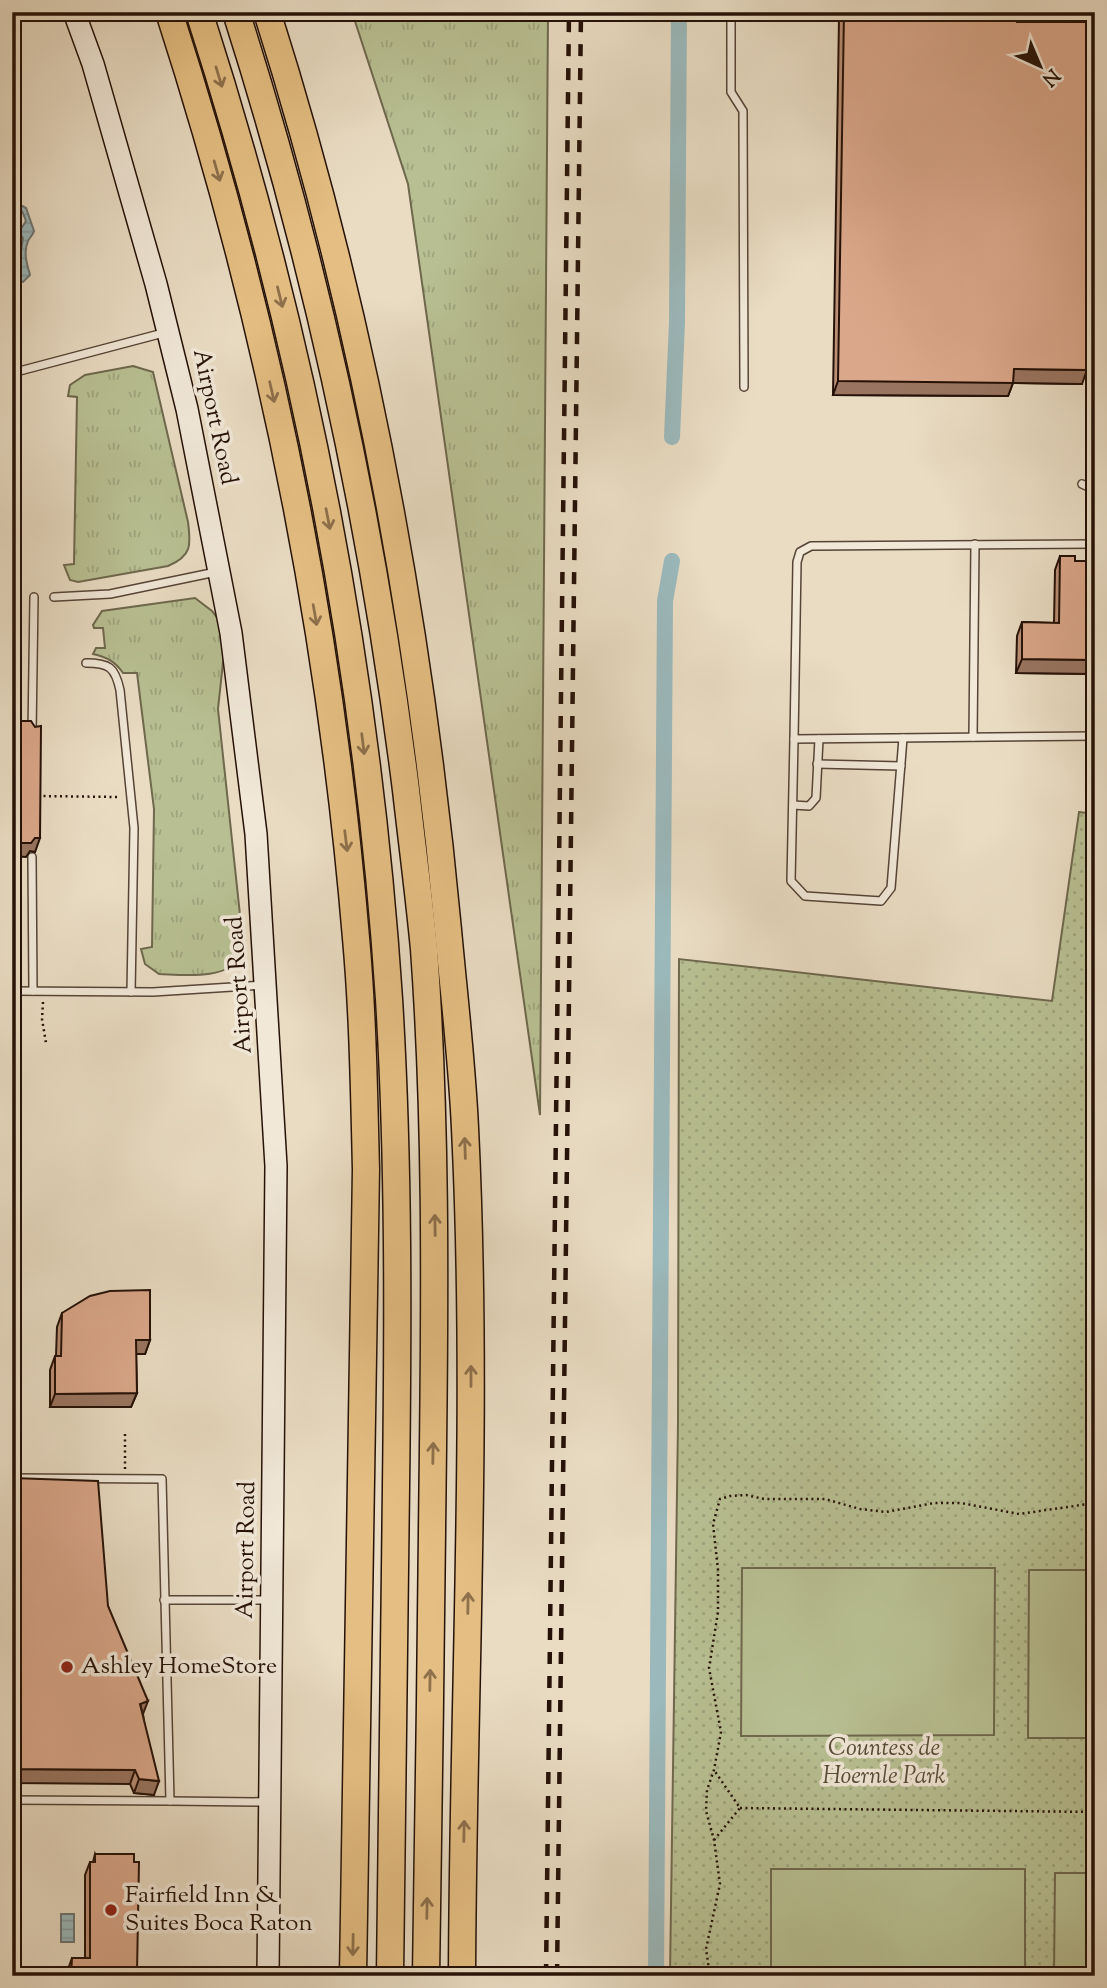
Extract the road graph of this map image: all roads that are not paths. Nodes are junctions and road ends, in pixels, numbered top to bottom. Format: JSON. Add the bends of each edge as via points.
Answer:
{"nodes":[{"id":1,"x":75,"y":12,"type":"edge"},
{"id":2,"x":169,"y":12,"type":"edge"},
{"id":3,"x":199,"y":12,"type":"edge"},
{"id":4,"x":236,"y":12,"type":"edge"},
{"id":5,"x":267,"y":12,"type":"edge"},
{"id":6,"x":272,"y":12,"type":"edge"},
{"id":7,"x":731,"y":12,"type":"edge"},
{"id":8,"x":287,"y":74,"type":"junction"},
{"id":9,"x":168,"y":332,"type":"junction"},
{"id":10,"x":12,"y":373,"type":"edge"},
{"id":11,"x":744,"y":387,"type":"dead end"},
{"id":12,"x":1082,"y":484,"type":"dead end"},
{"id":13,"x":1095,"y":490,"type":"edge"},
{"id":14,"x":975,"y":544,"type":"junction"},
{"id":15,"x":1095,"y":544,"type":"edge"},
{"id":16,"x":219,"y":571,"type":"junction"},
{"id":17,"x":34,"y":597,"type":"dead end"},
{"id":18,"x":54,"y":597,"type":"dead end"},
{"id":19,"x":86,"y":663,"type":"dead end"},
{"id":20,"x":32,"y":735,"type":"edge"},
{"id":21,"x":1095,"y":736,"type":"edge"},
{"id":22,"x":973,"y":737,"type":"junction"},
{"id":23,"x":903,"y":738,"type":"junction"},
{"id":24,"x":794,"y":739,"type":"junction"},
{"id":25,"x":819,"y":739,"type":"junction"},
{"id":26,"x":817,"y":764,"type":"junction"},
{"id":27,"x":901,"y":766,"type":"junction"},
{"id":28,"x":793,"y":805,"type":"junction"},
{"id":29,"x":32,"y":857,"type":"edge"},
{"id":30,"x":267,"y":985,"type":"junction"},
{"id":31,"x":12,"y":991,"type":"edge"},
{"id":32,"x":33,"y":991,"type":"junction"},
{"id":33,"x":131,"y":992,"type":"junction"},
{"id":34,"x":12,"y":1478,"type":"edge"},
{"id":35,"x":164,"y":1600,"type":"junction"},
{"id":36,"x":273,"y":1600,"type":"junction"},
{"id":37,"x":12,"y":1800,"type":"edge"},
{"id":38,"x":170,"y":1801,"type":"junction"},
{"id":39,"x":270,"y":1802,"type":"junction"},
{"id":40,"x":268,"y":1976,"type":"edge"},
{"id":41,"x":353,"y":1976,"type":"edge"},
{"id":42,"x":390,"y":1976,"type":"edge"},
{"id":43,"x":426,"y":1976,"type":"edge"},
{"id":44,"x":462,"y":1976,"type":"edge"}],
"edges":[{"from":1,"to":9,"type":"street","name":"Airport Road"},
{"from":2,"to":41,"type":"highway","one_way":true,"via":[[239,251],[290,477],[330,708],[356,938],[366,1180]]},
{"from":3,"to":42,"type":"highway","one_way":true,"via":[[274,274],[318,468],[356,691],[379,881],[398,1229]]},
{"from":43,"to":4,"type":"highway","one_way":true,"via":[[435,1269],[424,948],[398,728],[338,384],[294,208]]},
{"from":5,"to":8,"type":"highway"},
{"from":6,"to":8,"type":"highway"},
{"from":7,"to":11,"type":"lane","via":[[731,92],[743,111]]},
{"from":44,"to":8,"type":"highway","one_way":true,"via":[[471,1358],[465,1127],[451,958],[422,692],[383,464],[343,281]]},
{"from":9,"to":10,"type":"lane"},
{"from":9,"to":16,"type":"street","name":"Airport Road"},
{"from":12,"to":13,"type":"lane"},
{"from":14,"to":15,"type":"lane"},
{"from":14,"to":22,"type":"lane"},
{"from":14,"to":24,"type":"lane","via":[[811,546],[800,552]]},
{"from":16,"to":18,"type":"lane","via":[[110,594]]},
{"from":16,"to":30,"type":"street","name":"Airport Road","via":[[256,834]]},
{"from":17,"to":20,"type":"lane"},
{"from":19,"to":33,"type":"lane","via":[[105,664],[118,679],[132,797]]},
{"from":21,"to":22,"type":"lane"},
{"from":22,"to":23,"type":"lane"},
{"from":23,"to":25,"type":"lane"},
{"from":23,"to":27,"type":"lane"},
{"from":24,"to":25,"type":"lane"},
{"from":24,"to":28,"type":"lane"},
{"from":25,"to":26,"type":"lane"},
{"from":26,"to":27,"type":"lane"},
{"from":26,"to":28,"type":"lane","via":[[816,799],[809,806]]},
{"from":27,"to":28,"type":"lane","via":[[891,888],[881,901],[805,896],[791,881]]},
{"from":29,"to":32,"type":"lane"},
{"from":30,"to":33,"type":"lane"},
{"from":30,"to":36,"type":"street","name":"Airport Road","via":[[276,1166]]},
{"from":31,"to":32,"type":"lane"},
{"from":32,"to":33,"type":"lane"},
{"from":34,"to":35,"type":"lane","via":[[162,1479]]},
{"from":35,"to":36,"type":"lane"},
{"from":35,"to":38,"type":"lane"},
{"from":36,"to":39,"type":"street","name":"Airport Road"},
{"from":37,"to":38,"type":"lane"},
{"from":38,"to":39,"type":"lane"},
{"from":39,"to":40,"type":"street","name":"Airport Road"}]}
